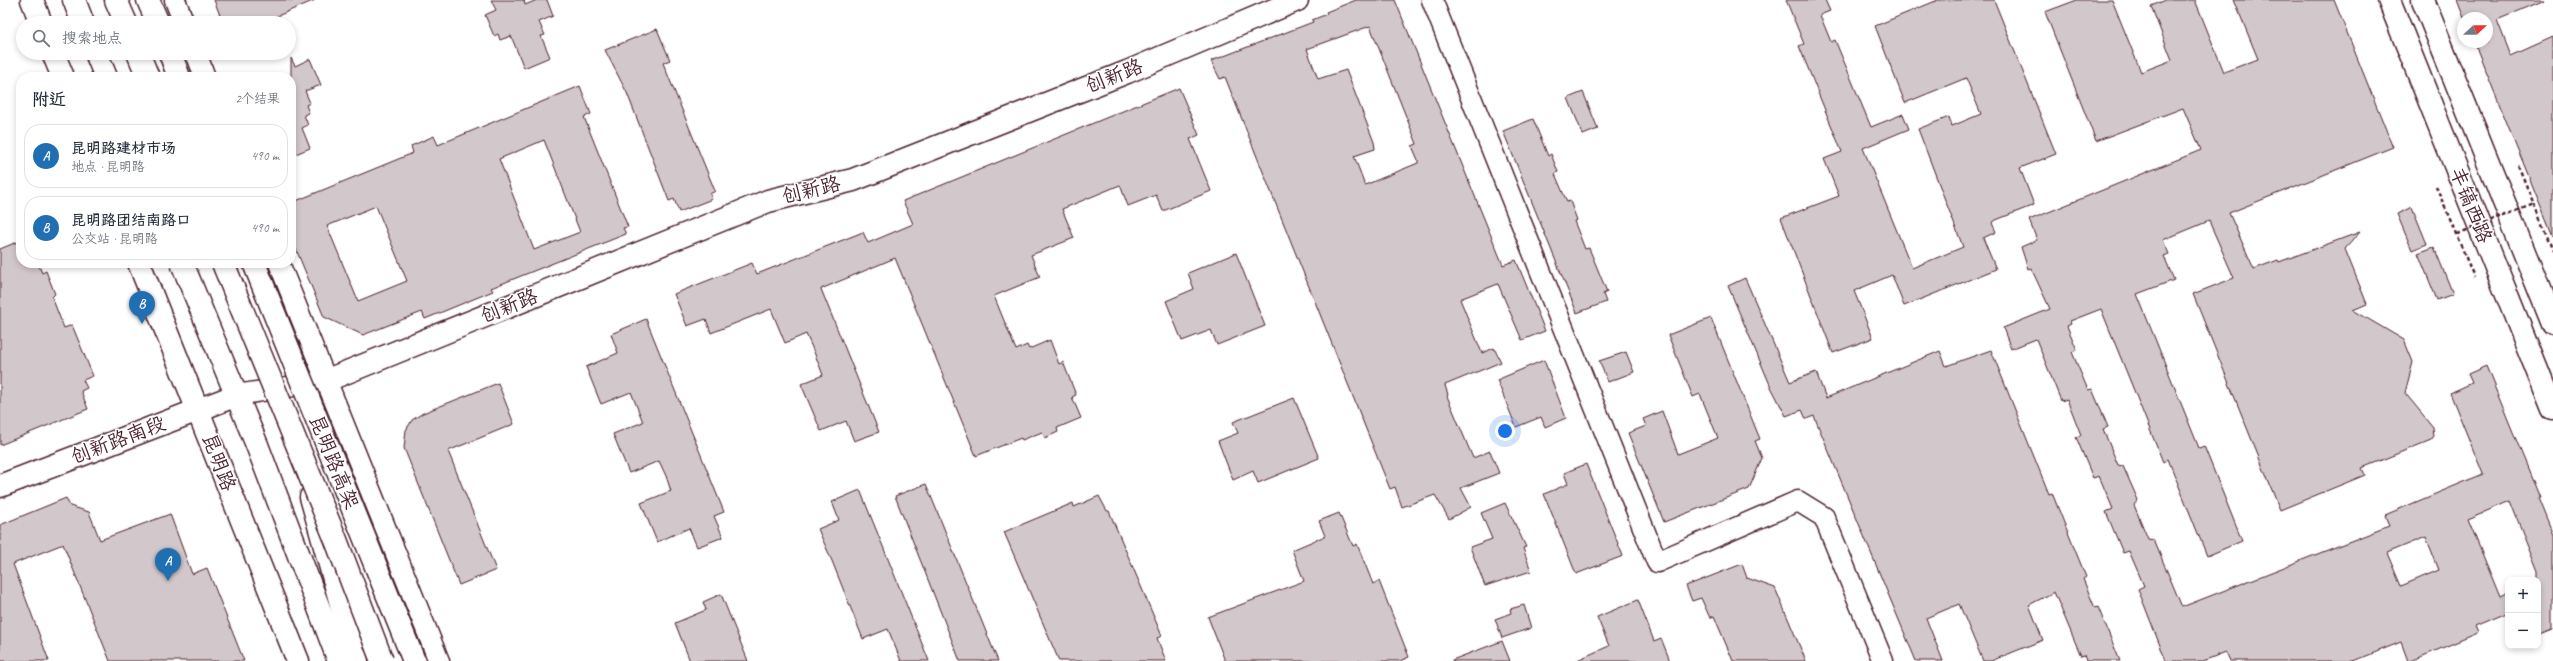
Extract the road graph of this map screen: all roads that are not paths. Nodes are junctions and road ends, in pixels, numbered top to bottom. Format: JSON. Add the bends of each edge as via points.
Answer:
{"nodes":[{"id":1,"x":32,"y":0,"type":"edge"},
{"id":2,"x":74,"y":0,"type":"edge"},
{"id":3,"x":116,"y":0,"type":"edge"},
{"id":4,"x":148,"y":0,"type":"edge"},
{"id":5,"x":175,"y":0,"type":"edge"},
{"id":6,"x":1297,"y":0,"type":"edge"},
{"id":7,"x":1432,"y":0,"type":"edge"},
{"id":8,"x":2389,"y":0,"type":"edge"},
{"id":9,"x":2423,"y":0,"type":"edge"},
{"id":10,"x":38,"y":16,"type":"edge"},
{"id":11,"x":81,"y":16,"type":"edge"},
{"id":12,"x":123,"y":16,"type":"edge"},
{"id":13,"x":155,"y":16,"type":"edge"},
{"id":14,"x":181,"y":16,"type":"edge"},
{"id":15,"x":57,"y":60,"type":"edge"},
{"id":16,"x":99,"y":60,"type":"edge"},
{"id":17,"x":141,"y":60,"type":"edge"},
{"id":18,"x":173,"y":60,"type":"edge"},
{"id":19,"x":199,"y":60,"type":"edge"},
{"id":20,"x":61,"y":72,"type":"edge"},
{"id":21,"x":104,"y":72,"type":"edge"},
{"id":22,"x":146,"y":72,"type":"edge"},
{"id":23,"x":177,"y":72,"type":"edge"},
{"id":24,"x":203,"y":72,"type":"edge"},
{"id":25,"x":141,"y":268,"type":"edge"},
{"id":26,"x":184,"y":268,"type":"edge"},
{"id":27,"x":225,"y":268,"type":"edge"},
{"id":28,"x":256,"y":268,"type":"edge"},
{"id":29,"x":281,"y":268,"type":"edge"},
{"id":30,"x":2553,"y":324,"type":"edge"},
{"id":31,"x":325,"y":381,"type":"junction"},
{"id":32,"x":237,"y":395,"type":"junction"},
{"id":33,"x":198,"y":408,"type":"junction"},
{"id":34,"x":2553,"y":410,"type":"edge"},
{"id":35,"x":292,"y":432,"type":"junction"},
{"id":36,"x":0,"y":486,"type":"edge"},
{"id":37,"x":398,"y":620,"type":"junction"},
{"id":38,"x":298,"y":661,"type":"edge"},
{"id":39,"x":339,"y":661,"type":"edge"},
{"id":40,"x":357,"y":661,"type":"edge"},
{"id":41,"x":382,"y":661,"type":"edge"},
{"id":42,"x":414,"y":661,"type":"edge"},
{"id":43,"x":421,"y":661,"type":"edge"},
{"id":44,"x":439,"y":661,"type":"edge"},
{"id":45,"x":1883,"y":661,"type":"edge"}],
"edges":[{"from":1,"to":10,"type":"main road"},
{"from":2,"to":11,"type":"main road"},
{"from":3,"to":12,"type":"main road"},
{"from":4,"to":13,"type":"main road"},
{"from":5,"to":14,"type":"street"},
{"from":6,"to":31,"type":"main road","name":"创新路","via":[[1127,72],[853,180],[768,201]]},
{"from":7,"to":45,"type":"street","via":[[1657,562],[1798,501],[1824,517]]},
{"from":8,"to":34,"type":"main road","name":"丰镐西路"},
{"from":9,"to":30,"type":"main road","name":"丰镐西路"},
{"from":15,"to":20,"type":"main road"},
{"from":16,"to":21,"type":"main road"},
{"from":17,"to":22,"type":"main road"},
{"from":18,"to":23,"type":"main road"},
{"from":19,"to":24,"type":"street"},
{"from":25,"to":33,"type":"main road","name":"昆明路"},
{"from":26,"to":32,"type":"main road","name":"昆明路"},
{"from":27,"to":35,"type":"main road","name":"昆明路高架","bridge":true},
{"from":28,"to":37,"type":"main road","name":"昆明路高架","bridge":true},
{"from":29,"to":31,"type":"street"},
{"from":31,"to":32,"type":"street"},
{"from":31,"to":44,"type":"street"},
{"from":32,"to":33,"type":"main road","name":"创新路南段"},
{"from":32,"to":39,"type":"main road","name":"昆明路"},
{"from":33,"to":36,"type":"main road","name":"创新路南段"},
{"from":33,"to":38,"type":"main road","name":"昆明路"},
{"from":35,"to":40,"type":"main road","bridge":true},
{"from":35,"to":41,"type":"main road","name":"昆明路高架","bridge":true},
{"from":37,"to":42,"type":"main road","name":"昆明路高架","bridge":true},
{"from":37,"to":43,"type":"main road","bridge":true}]}
